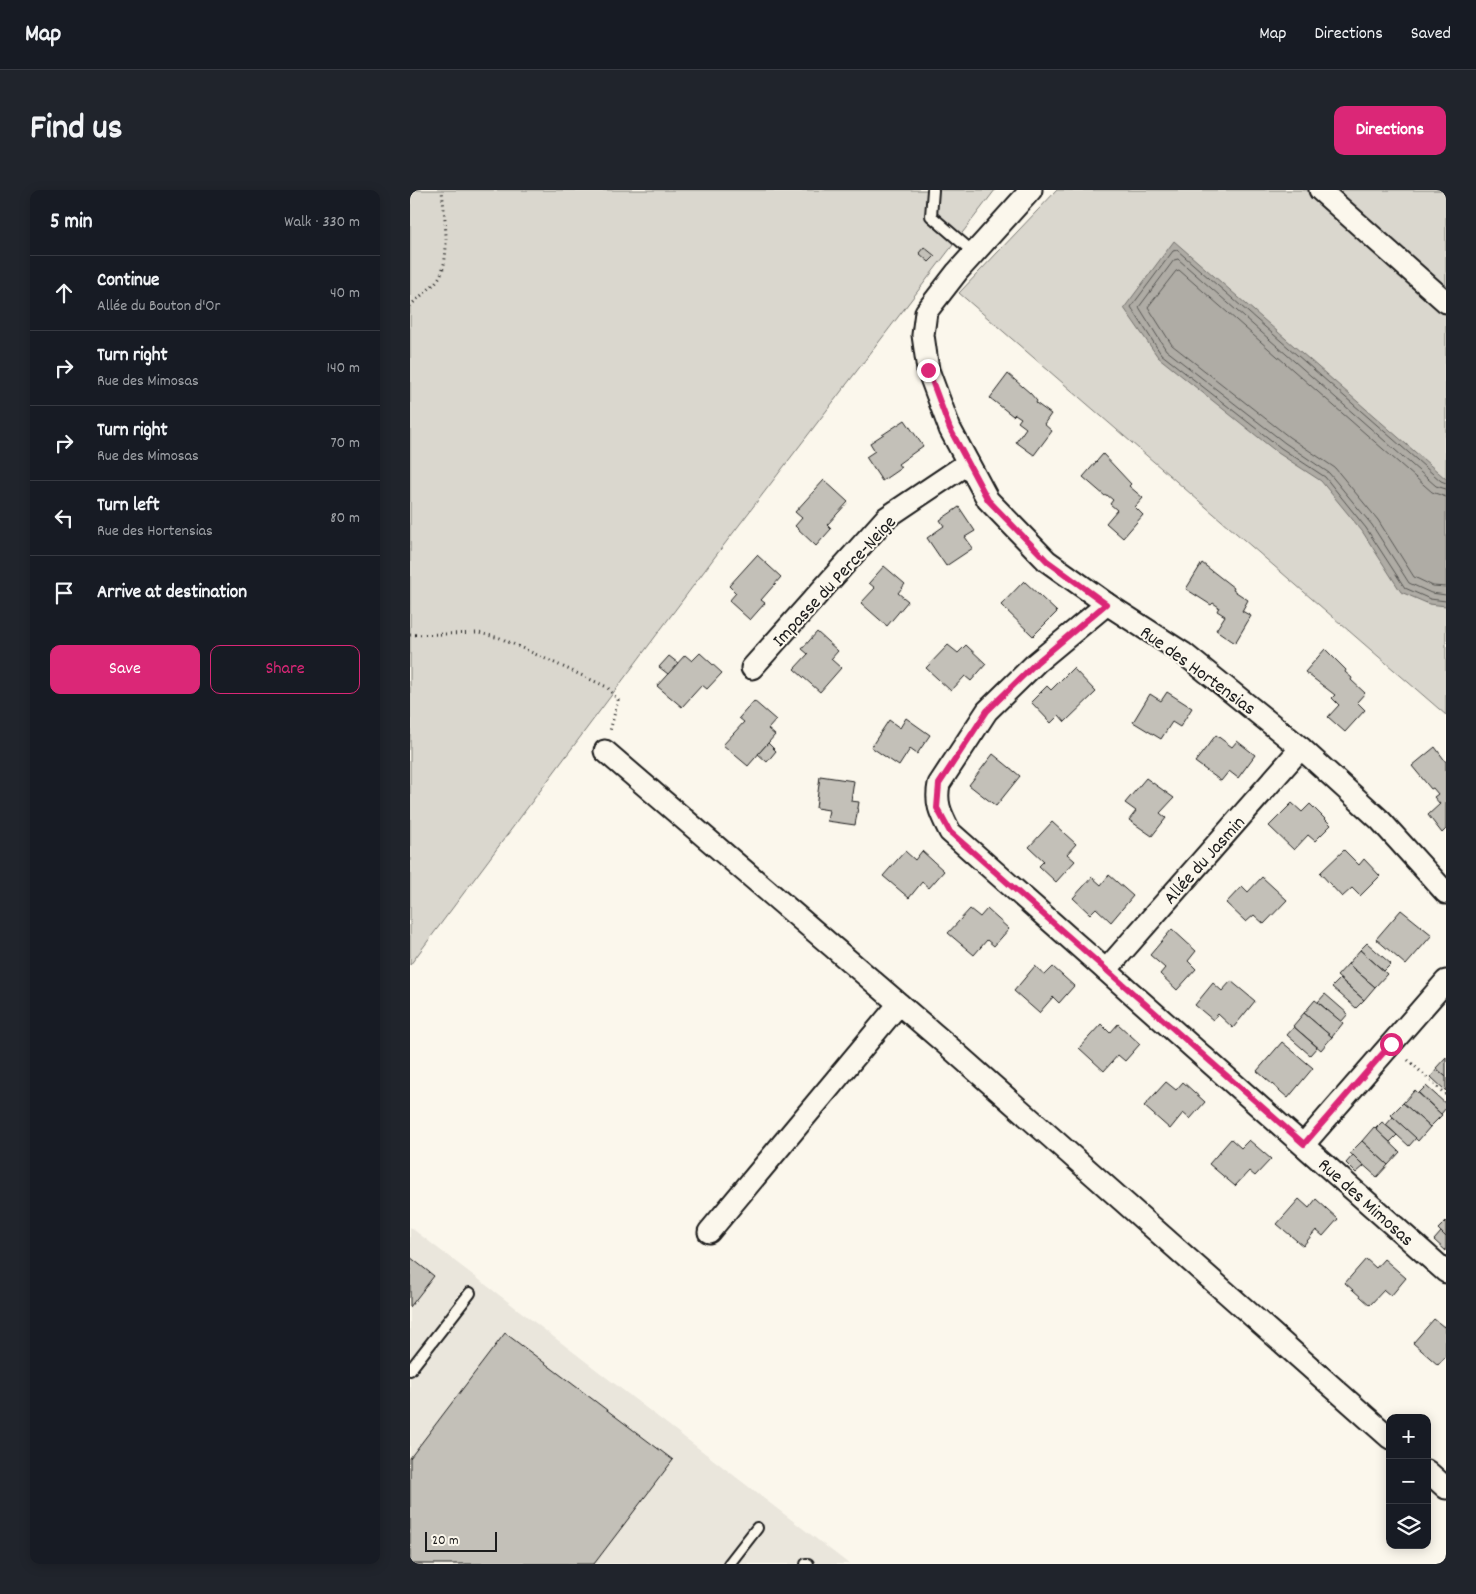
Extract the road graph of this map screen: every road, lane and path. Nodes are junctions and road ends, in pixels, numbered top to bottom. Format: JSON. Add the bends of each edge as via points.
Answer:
{"nodes":[{"id":1,"x":442,"y":190,"type":"edge"},
{"id":2,"x":933,"y":190,"type":"edge"},
{"id":3,"x":1031,"y":190,"type":"edge"},
{"id":4,"x":1320,"y":190,"type":"edge"},
{"id":5,"x":974,"y":252,"type":"junction"},
{"id":6,"x":1446,"y":302,"type":"edge"},
{"id":7,"x":410,"y":306,"type":"edge"},
{"id":8,"x":968,"y":463,"type":"junction"},
{"id":9,"x":1106,"y":604,"type":"junction"},
{"id":10,"x":410,"y":635,"type":"edge"},
{"id":11,"x":752,"y":668,"type":"dead end"},
{"id":12,"x":1301,"y":748,"type":"junction"},
{"id":13,"x":605,"y":751,"type":"joint"},
{"id":14,"x":1446,"y":893,"type":"edge"},
{"id":15,"x":1106,"y":970,"type":"junction"},
{"id":16,"x":1446,"y":981,"type":"edge"},
{"id":17,"x":899,"y":1004,"type":"junction"},
{"id":18,"x":1391,"y":1044,"type":"junction"},
{"id":19,"x":1446,"y":1095,"type":"edge"},
{"id":20,"x":1304,"y":1144,"type":"junction"},
{"id":21,"x":709,"y":1232,"type":"dead end"},
{"id":22,"x":1446,"y":1272,"type":"edge"},
{"id":23,"x":470,"y":1293,"type":"dead end"},
{"id":24,"x":410,"y":1370,"type":"edge"},
{"id":25,"x":1386,"y":1434,"type":"edge"},
{"id":26,"x":1431,"y":1475,"type":"edge"},
{"id":27,"x":1446,"y":1488,"type":"edge"},
{"id":28,"x":757,"y":1528,"type":"dead end"},
{"id":29,"x":729,"y":1564,"type":"edge"}],
"edges":[{"from":1,"to":7,"type":"path","via":[[446,228],[443,267],[440,277]]},
{"from":2,"to":5,"type":"lane","via":[[930,216]]},
{"from":3,"to":5,"type":"street","name":"Rue des Hortensias"},
{"from":4,"to":6,"type":"street"},
{"from":5,"to":8,"type":"street","name":"Rue des Hortensias","via":[[926,312],[923,335],[928,370],[950,429]]},
{"from":8,"to":9,"type":"street","name":"Rue des Hortensias","via":[[988,500],[1047,561]]},
{"from":8,"to":11,"type":"street","name":"Impasse du Perce-Neige","via":[[886,518]]},
{"from":9,"to":12,"type":"street","name":"Rue des Hortensias","via":[[1183,653]]},
{"from":9,"to":15,"type":"street","name":"Rue des Mimosas","via":[[1036,663],[987,711],[939,784],[936,798],[937,808],[950,832]]},
{"from":10,"to":13,"type":"path","via":[[479,633],[500,638],[606,687],[618,700]]},
{"from":12,"to":14,"type":"street","name":"Rue des Hortensias","via":[[1380,820]]},
{"from":12,"to":15,"type":"street","name":"Allée du Jasmin"},
{"from":13,"to":17,"type":"street"},
{"from":15,"to":20,"type":"street","name":"Rue des Mimosas"},
{"from":16,"to":18,"type":"street"},
{"from":17,"to":21,"type":"street"},
{"from":17,"to":25,"type":"street"},
{"from":18,"to":19,"type":"path"},
{"from":18,"to":20,"type":"street"},
{"from":20,"to":22,"type":"street","name":"Rue des Mimosas"},
{"from":23,"to":24,"type":"lane"},
{"from":26,"to":27,"type":"street"},
{"from":28,"to":29,"type":"lane"}]}
